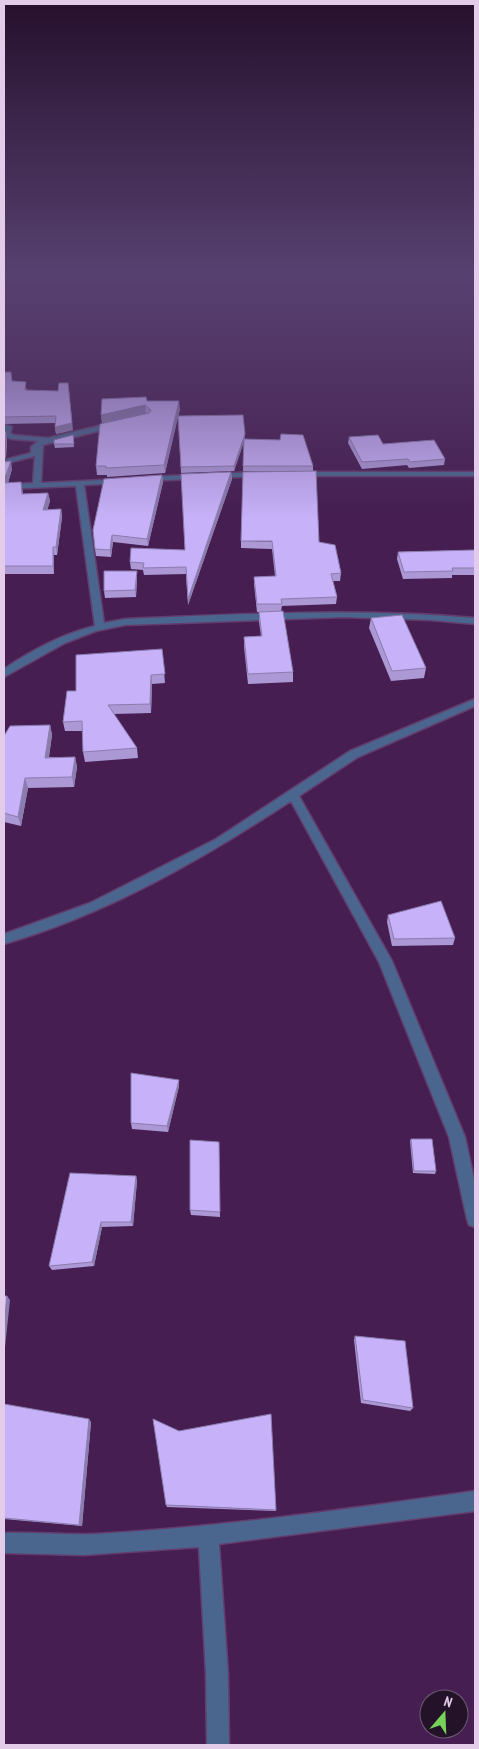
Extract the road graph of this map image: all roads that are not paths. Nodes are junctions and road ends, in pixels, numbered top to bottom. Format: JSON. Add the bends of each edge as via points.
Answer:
{"nodes":[{"id":1,"x":120,"y":423,"type":"edge"},
{"id":2,"x":4,"y":426,"type":"edge"},
{"id":3,"x":48,"y":440,"type":"junction"},
{"id":4,"x":39,"y":445,"type":"junction"},
{"id":5,"x":4,"y":462,"type":"edge"},
{"id":6,"x":270,"y":474,"type":"edge"},
{"id":7,"x":289,"y":474,"type":"edge"},
{"id":8,"x":475,"y":474,"type":"edge"},
{"id":9,"x":127,"y":480,"type":"edge"},
{"id":10,"x":136,"y":480,"type":"edge"},
{"id":11,"x":80,"y":483,"type":"junction"},
{"id":12,"x":37,"y":486,"type":"junction"},
{"id":13,"x":4,"y":487,"type":"edge"},
{"id":14,"x":475,"y":621,"type":"edge"},
{"id":15,"x":100,"y":626,"type":"junction"},
{"id":16,"x":4,"y":674,"type":"edge"},
{"id":17,"x":475,"y":702,"type":"edge"},
{"id":18,"x":293,"y":795,"type":"junction"},
{"id":19,"x":4,"y":939,"type":"edge"},
{"id":20,"x":472,"y":1185,"type":"edge"},
{"id":21,"x":475,"y":1219,"type":"edge"},
{"id":22,"x":475,"y":1501,"type":"edge"},
{"id":23,"x":208,"y":1536,"type":"junction"},
{"id":24,"x":4,"y":1543,"type":"edge"},
{"id":25,"x":218,"y":1745,"type":"edge"}],
"edges":[{"from":1,"to":3,"type":"street"},
{"from":2,"to":3,"type":"street","via":[[9,429],[6,434],[12,437]]},
{"from":3,"to":4,"type":"street"},
{"from":4,"to":5,"type":"street","via":[[35,447],[35,454]]},
{"from":4,"to":12,"type":"street"},
{"from":6,"to":10,"type":"street"},
{"from":7,"to":8,"type":"street"},
{"from":9,"to":11,"type":"street"},
{"from":11,"to":12,"type":"street"},
{"from":11,"to":15,"type":"street"},
{"from":12,"to":13,"type":"street"},
{"from":14,"to":15,"type":"street","via":[[350,613],[125,622]]},
{"from":15,"to":16,"type":"street","via":[[58,641]]},
{"from":17,"to":18,"type":"street","via":[[354,754]]},
{"from":18,"to":19,"type":"street","via":[[220,842],[95,907]]},
{"from":18,"to":20,"type":"street","via":[[385,961],[457,1137]]},
{"from":20,"to":21,"type":"street"},
{"from":22,"to":23,"type":"street"},
{"from":23,"to":24,"type":"street","via":[[93,1544]]},
{"from":23,"to":25,"type":"street"}]}
